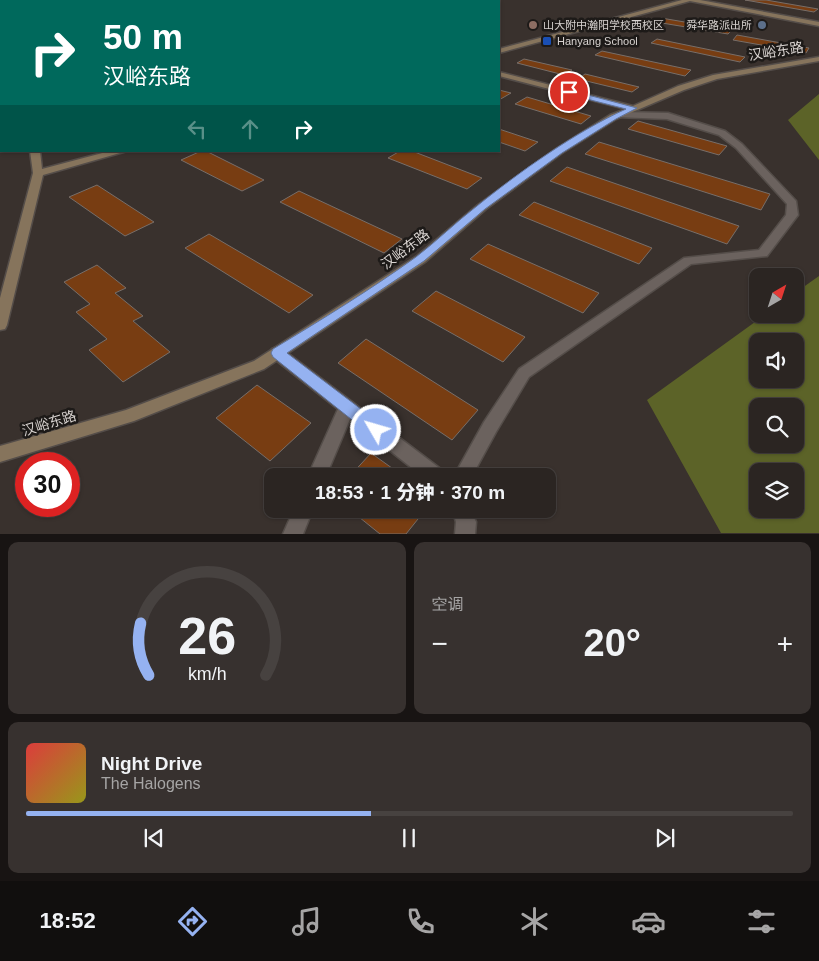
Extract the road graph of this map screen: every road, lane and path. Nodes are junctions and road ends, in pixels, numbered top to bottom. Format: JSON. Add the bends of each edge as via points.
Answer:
{"nodes":[{"id":1,"x":688,"y":0,"type":"edge"},
{"id":2,"x":692,"y":0,"type":"edge"},
{"id":3,"x":711,"y":0,"type":"edge"},
{"id":4,"x":819,"y":20,"type":"edge"},
{"id":5,"x":819,"y":24,"type":"edge"},
{"id":6,"x":500,"y":51,"type":"edge"},
{"id":7,"x":819,"y":59,"type":"edge"},
{"id":8,"x":500,"y":74,"type":"edge"},
{"id":9,"x":633,"y":108,"type":"junction"},
{"id":10,"x":619,"y":115,"type":"junction"},
{"id":11,"x":36,"y":152,"type":"edge"},
{"id":12,"x":118,"y":152,"type":"edge"},
{"id":13,"x":38,"y":173,"type":"junction"},
{"id":14,"x":0,"y":325,"type":"edge"},
{"id":15,"x":277,"y":353,"type":"junction"},
{"id":16,"x":347,"y":407,"type":"junction"},
{"id":17,"x":0,"y":454,"type":"edge"},
{"id":18,"x":320,"y":468,"type":"edge"},
{"id":19,"x":426,"y":468,"type":"edge"},
{"id":20,"x":467,"y":468,"type":"edge"},
{"id":21,"x":299,"y":518,"type":"edge"},
{"id":22,"x":464,"y":518,"type":"edge"},
{"id":23,"x":293,"y":534,"type":"edge"},
{"id":24,"x":465,"y":534,"type":"edge"}],
"edges":[{"from":1,"to":6,"type":"street"},
{"from":2,"to":5,"type":"street"},
{"from":3,"to":4,"type":"street"},
{"from":7,"to":9,"type":"street","name":"汉峪东路","via":[[716,77]]},
{"from":8,"to":9,"type":"street"},
{"from":9,"to":10,"type":"street","name":"汉峪东路"},
{"from":10,"to":15,"type":"street","name":"汉峪东路","via":[[559,151],[482,207],[420,259]]},
{"from":10,"to":20,"type":"street","via":[[668,116],[722,133],[792,203],[792,215],[763,254],[688,261],[524,373]]},
{"from":11,"to":13,"type":"street"},
{"from":12,"to":13,"type":"street"},
{"from":13,"to":14,"type":"street"},
{"from":15,"to":16,"type":"street"},
{"from":15,"to":17,"type":"street","name":"汉峪东路","via":[[259,365],[128,416]]},
{"from":16,"to":18,"type":"street"},
{"from":16,"to":19,"type":"street"},
{"from":21,"to":23,"type":"street"},
{"from":22,"to":24,"type":"street"}]}
